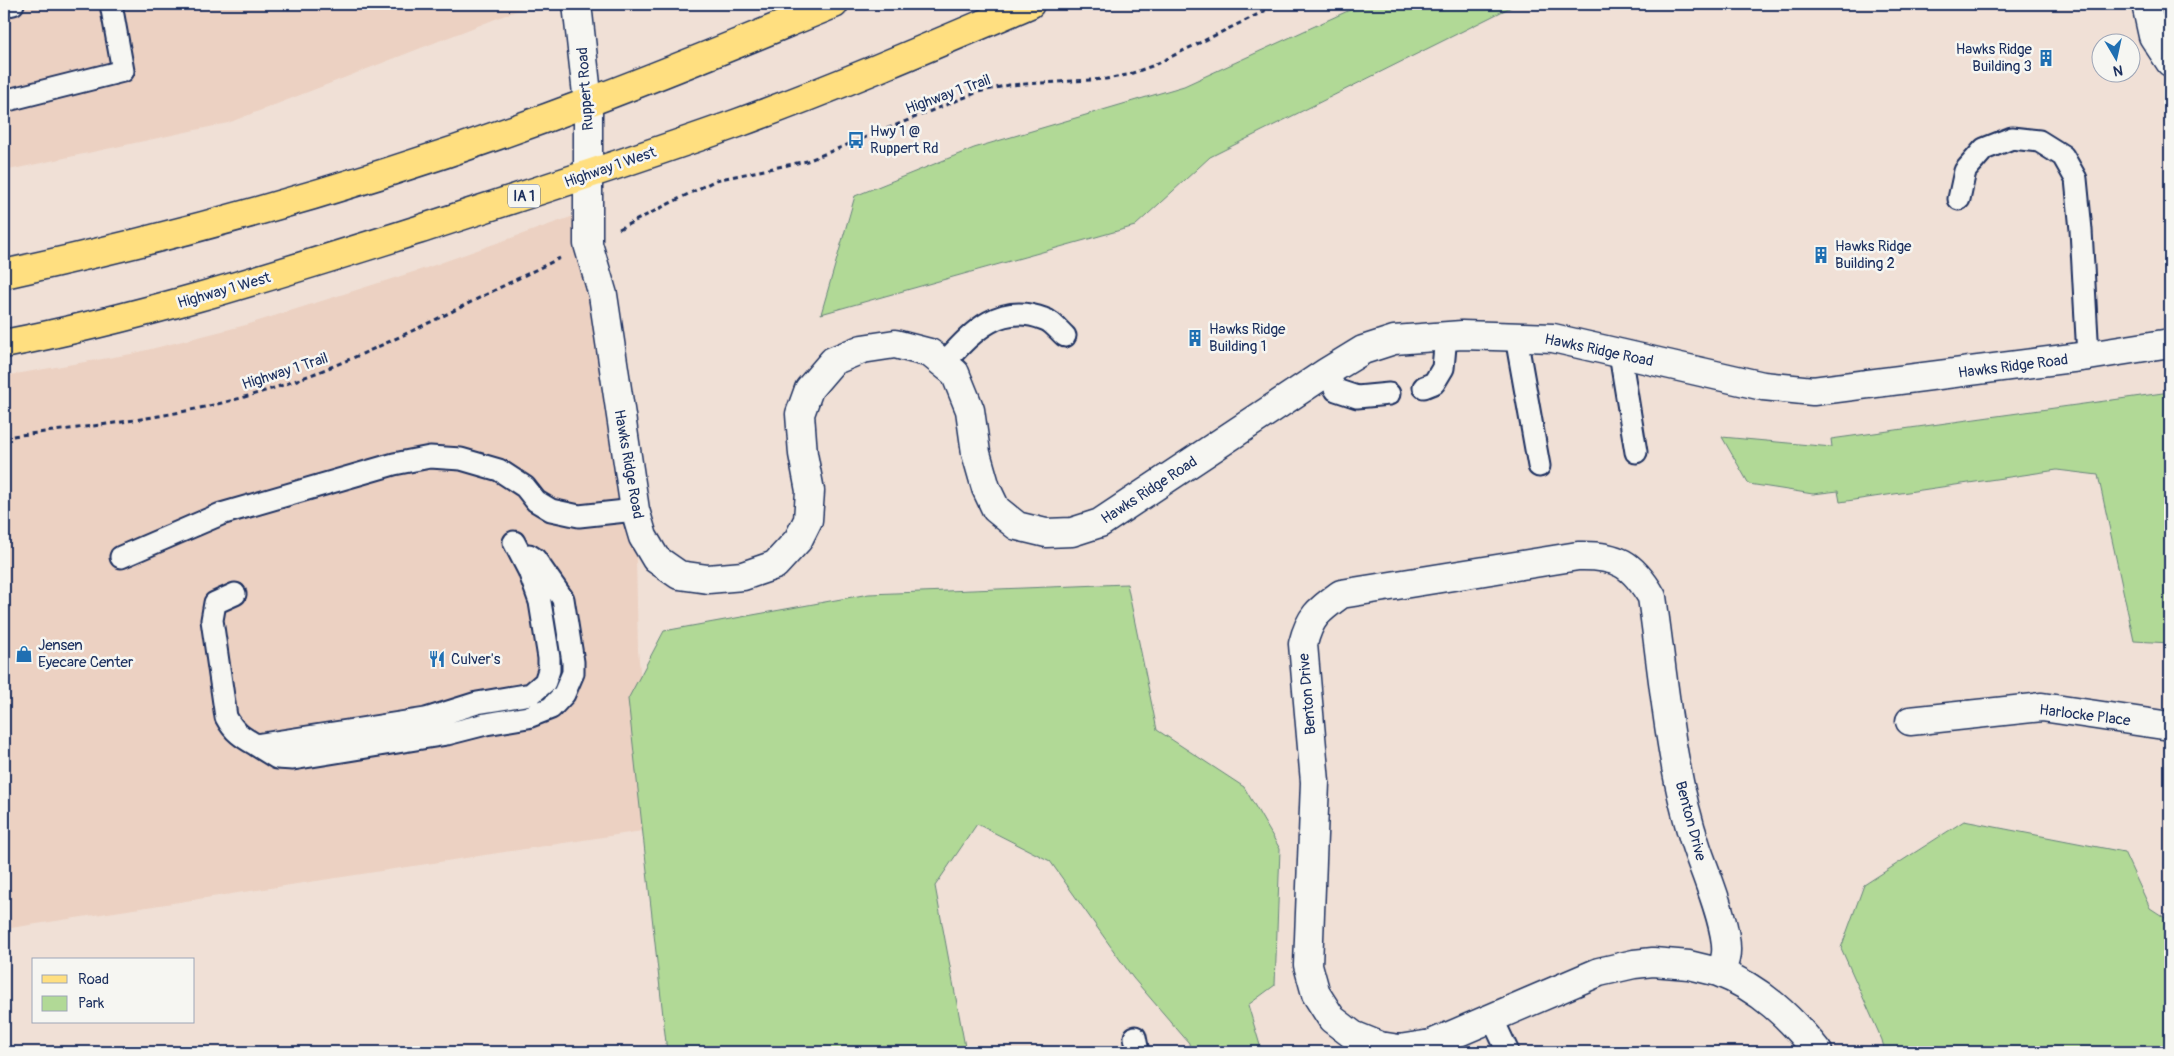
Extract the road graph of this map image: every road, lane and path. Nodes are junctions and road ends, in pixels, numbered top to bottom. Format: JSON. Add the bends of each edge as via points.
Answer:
{"nodes":[{"id":1,"x":13,"y":4,"type":"edge"},
{"id":2,"x":111,"y":4,"type":"edge"},
{"id":3,"x":577,"y":4,"type":"edge"},
{"id":4,"x":834,"y":4,"type":"edge"},
{"id":5,"x":1030,"y":4,"type":"edge"},
{"id":6,"x":1279,"y":4,"type":"edge"},
{"id":7,"x":2146,"y":4,"type":"edge"},
{"id":8,"x":4,"y":6,"type":"edge"},
{"id":9,"x":2170,"y":62,"type":"edge"},
{"id":10,"x":4,"y":101,"type":"edge"},
{"id":11,"x":588,"y":103,"type":"junction"},
{"id":12,"x":589,"y":175,"type":"junction"},
{"id":13,"x":1959,"y":199,"type":"dead end"},
{"id":14,"x":628,"y":225,"type":"dead end"},
{"id":15,"x":552,"y":262,"type":"dead end"},
{"id":16,"x":4,"y":274,"type":"edge"},
{"id":17,"x":1065,"y":336,"type":"dead end"},
{"id":18,"x":1446,"y":336,"type":"junction"},
{"id":19,"x":1516,"y":337,"type":"junction"},
{"id":20,"x":2170,"y":343,"type":"edge"},
{"id":21,"x":4,"y":344,"type":"edge"},
{"id":22,"x":1620,"y":354,"type":"junction"},
{"id":23,"x":2088,"y":356,"type":"junction"},
{"id":24,"x":943,"y":364,"type":"junction"},
{"id":25,"x":1326,"y":372,"type":"junction"},
{"id":26,"x":1424,"y":387,"type":"dead end"},
{"id":27,"x":1389,"y":394,"type":"dead end"},
{"id":28,"x":4,"y":437,"type":"edge"},
{"id":29,"x":1636,"y":452,"type":"dead end"},
{"id":30,"x":1539,"y":466,"type":"dead end"},
{"id":31,"x":635,"y":510,"type":"junction"},
{"id":32,"x":514,"y":542,"type":"dead end"},
{"id":33,"x":121,"y":557,"type":"dead end"},
{"id":34,"x":235,"y":594,"type":"dead end"},
{"id":35,"x":1910,"y":721,"type":"dead end"},
{"id":36,"x":2170,"y":726,"type":"edge"},
{"id":37,"x":1718,"y":972,"type":"junction"},
{"id":38,"x":1492,"y":1018,"type":"junction"},
{"id":39,"x":1398,"y":1051,"type":"edge"},
{"id":40,"x":1508,"y":1052,"type":"edge"},
{"id":41,"x":1818,"y":1052,"type":"edge"}],
"edges":[{"from":1,"to":8,"type":"lane"},
{"from":2,"to":10,"type":"lane","via":[[124,70]]},
{"from":3,"to":11,"type":"street","name":"Ruppert Road"},
{"from":4,"to":11,"type":"main road"},
{"from":5,"to":12,"type":"main road","name":"Highway 1 West","number":"IA 1","via":[[884,67]]},
{"from":6,"to":14,"type":"path","name":"Highway 1 Trail","via":[[1127,75],[1009,85],[978,92],[807,161],[716,180]]},
{"from":7,"to":9,"type":"street","via":[[2153,36]]},
{"from":11,"to":12,"type":"street","name":"Ruppert Road"},
{"from":11,"to":16,"type":"main road","via":[[315,194]]},
{"from":12,"to":21,"type":"main road","name":"Highway 1 West","number":"IA 1","via":[[199,298],[61,334]]},
{"from":12,"to":31,"type":"street","name":"Hawks Ridge Road","via":[[588,244],[603,295]]},
{"from":13,"to":23,"type":"lane","via":[[1965,171],[1984,149],[2012,138],[2039,141],[2063,156],[2076,179]]},
{"from":15,"to":28,"type":"path","name":"Highway 1 Trail","via":[[382,347],[269,390],[196,409],[118,423]]},
{"from":17,"to":24,"type":"lane","via":[[1046,319],[1020,313],[997,317],[976,329]]},
{"from":18,"to":19,"type":"street","name":"Hawks Ridge Road"},
{"from":18,"to":25,"type":"street","name":"Hawks Ridge Road","via":[[1394,340],[1364,350]]},
{"from":18,"to":26,"type":"lane","via":[[1443,368],[1434,383]]},
{"from":19,"to":22,"type":"street","name":"Hawks Ridge Road","via":[[1553,338]]},
{"from":19,"to":30,"type":"lane"},
{"from":20,"to":23,"type":"street","name":"Hawks Ridge Road"},
{"from":22,"to":23,"type":"street","name":"Hawks Ridge Road","via":[[1763,386],[1813,391]]},
{"from":22,"to":29,"type":"lane"},
{"from":24,"to":25,"type":"street","name":"Hawks Ridge Road","via":[[955,373],[970,410],[976,453],[996,510],[1017,526],[1046,533],[1072,532],[1100,523]]},
{"from":24,"to":31,"type":"street","name":"Hawks Ridge Road","via":[[930,353],[895,344],[862,349],[833,361],[809,389],[800,414],[810,491],[808,520],[798,540],[775,565],[743,576],[708,579],[680,575],[656,559],[643,537]]},
{"from":25,"to":27,"type":"lane","via":[[1336,390],[1357,397]]},
{"from":31,"to":33,"type":"lane","via":[[579,516],[551,510],[536,501],[526,487],[499,470],[461,459],[430,457],[394,464],[221,514]]},
{"from":32,"to":34,"type":"lane","via":[[530,570],[540,602],[549,658],[545,682],[532,694],[477,703],[426,719],[256,745],[242,738],[226,717],[212,620],[215,603]]},
{"from":35,"to":36,"type":"street","name":"Harlocke Place","via":[[2042,707]]},
{"from":37,"to":38,"type":"street","name":"Benton Drive","via":[[1689,965],[1634,964],[1599,972]]},
{"from":37,"to":39,"type":"street","name":"Benton Drive","via":[[1726,957],[1724,934],[1696,847],[1677,769],[1652,597],[1642,579],[1626,565],[1603,556],[1578,556],[1341,594],[1318,610],[1308,625],[1303,644],[1315,782],[1308,965],[1316,994],[1332,1019],[1353,1035]]},
{"from":37,"to":41,"type":"street","name":"Benton Drive","via":[[1762,995],[1798,1026]]},
{"from":38,"to":39,"type":"street","name":"Benton Drive","via":[[1431,1044]]},
{"from":38,"to":40,"type":"lane"}]}
